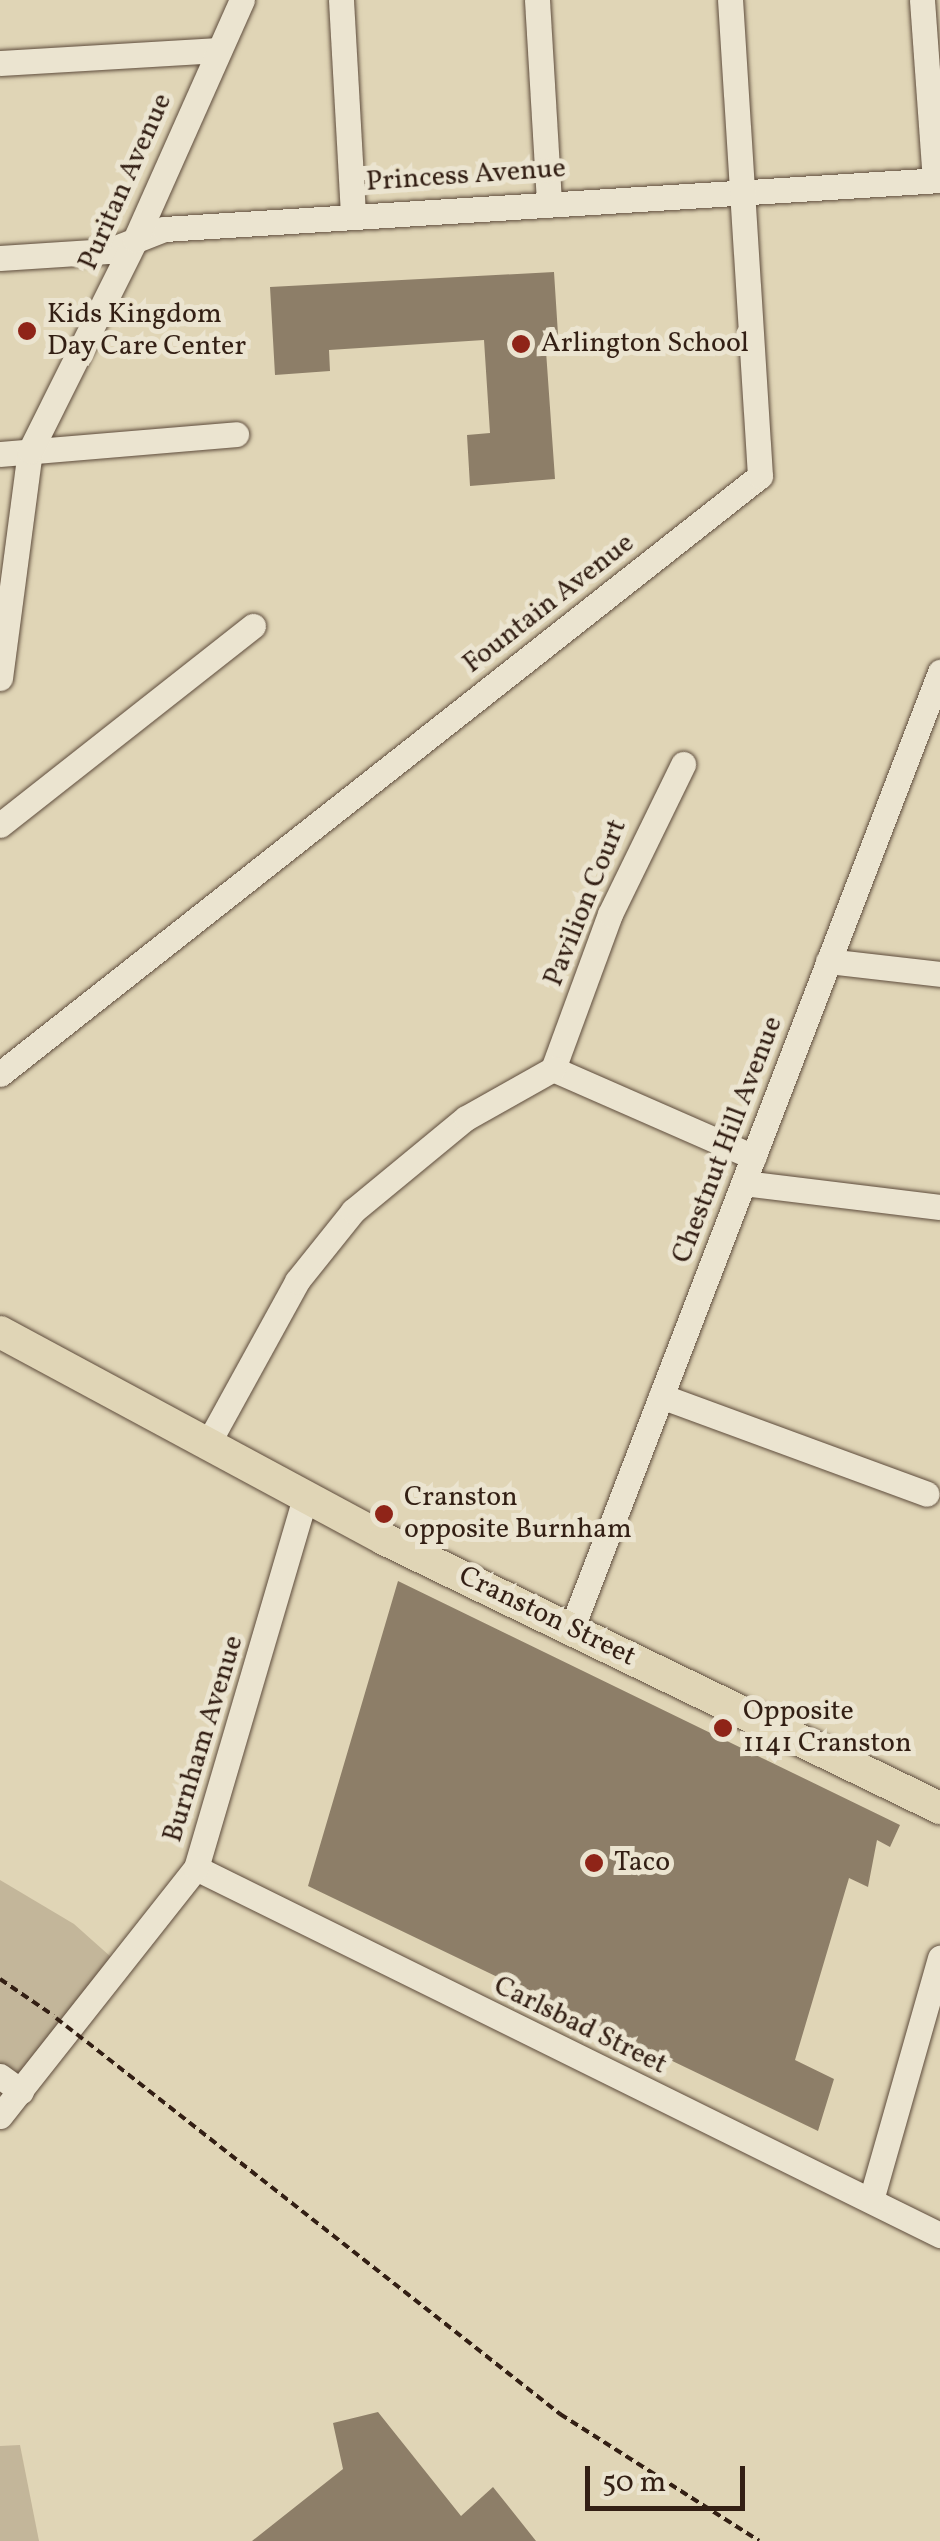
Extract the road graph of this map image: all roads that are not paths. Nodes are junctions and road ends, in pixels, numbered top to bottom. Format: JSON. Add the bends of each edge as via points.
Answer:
{"nodes":[{"id":1,"x":242,"y":0,"type":"edge"},
{"id":2,"x":341,"y":0,"type":"edge"},
{"id":3,"x":537,"y":0,"type":"edge"},
{"id":4,"x":730,"y":0,"type":"edge"},
{"id":5,"x":922,"y":0,"type":"edge"},
{"id":6,"x":218,"y":50,"type":"junction"},
{"id":7,"x":0,"y":63,"type":"edge"},
{"id":8,"x":938,"y":180,"type":"edge"},
{"id":9,"x":745,"y":190,"type":"junction"},
{"id":10,"x":549,"y":200,"type":"junction"},
{"id":11,"x":353,"y":214,"type":"junction"},
{"id":12,"x":135,"y":240,"type":"junction"},
{"id":13,"x":0,"y":258,"type":"edge"},
{"id":14,"x":236,"y":434,"type":"dead end"},
{"id":15,"x":30,"y":452,"type":"junction"},
{"id":16,"x":0,"y":454,"type":"edge"},
{"id":17,"x":253,"y":626,"type":"dead end"},
{"id":18,"x":2,"y":648,"type":"edge"},
{"id":19,"x":940,"y":672,"type":"edge"},
{"id":20,"x":0,"y":678,"type":"edge"},
{"id":21,"x":683,"y":764,"type":"dead end"},
{"id":22,"x":0,"y":826,"type":"edge"},
{"id":23,"x":828,"y":961,"type":"junction"},
{"id":24,"x":940,"y":974,"type":"edge"},
{"id":25,"x":553,"y":1069,"type":"junction"},
{"id":26,"x":0,"y":1074,"type":"edge"},
{"id":27,"x":754,"y":1157,"type":"junction"},
{"id":28,"x":744,"y":1183,"type":"junction"},
{"id":29,"x":940,"y":1207,"type":"edge"},
{"id":30,"x":0,"y":1332,"type":"edge"},
{"id":31,"x":662,"y":1396,"type":"junction"},
{"id":32,"x":207,"y":1445,"type":"junction"},
{"id":33,"x":926,"y":1494,"type":"dead end"},
{"id":34,"x":304,"y":1497,"type":"junction"},
{"id":35,"x":571,"y":1630,"type":"junction"},
{"id":36,"x":940,"y":1808,"type":"edge"},
{"id":37,"x":196,"y":1868,"type":"junction"},
{"id":38,"x":940,"y":1958,"type":"edge"},
{"id":39,"x":11,"y":2084,"type":"edge"},
{"id":40,"x":0,"y":2116,"type":"edge"},
{"id":41,"x":870,"y":2200,"type":"junction"},
{"id":42,"x":940,"y":2234,"type":"edge"}],
"edges":[{"from":1,"to":6,"type":"street","name":"Puritan Avenue"},
{"from":2,"to":11,"type":"street"},
{"from":3,"to":10,"type":"street"},
{"from":4,"to":9,"type":"street","name":"Fountain Avenue"},
{"from":5,"to":8,"type":"street"},
{"from":6,"to":7,"type":"street"},
{"from":6,"to":12,"type":"street","name":"Puritan Avenue"},
{"from":8,"to":9,"type":"street","name":"Princess Avenue"},
{"from":9,"to":10,"type":"street","name":"Princess Avenue"},
{"from":9,"to":26,"type":"street","name":"Fountain Avenue","via":[[760,476]]},
{"from":10,"to":11,"type":"street","name":"Princess Avenue"},
{"from":11,"to":12,"type":"street","name":"Princess Avenue","via":[[164,228]]},
{"from":12,"to":13,"type":"street","name":"Princess Avenue","via":[[108,251]]},
{"from":12,"to":15,"type":"street","name":"Puritan Avenue"},
{"from":14,"to":15,"type":"street"},
{"from":15,"to":16,"type":"street"},
{"from":15,"to":18,"type":"street","name":"Puritan Avenue"},
{"from":17,"to":22,"type":"street"},
{"from":18,"to":20,"type":"street","name":"Puritan Avenue"},
{"from":19,"to":23,"type":"street","name":"Chestnut Hill Avenue"},
{"from":21,"to":25,"type":"street","name":"Pavilion Court","via":[[610,914]]},
{"from":23,"to":24,"type":"street"},
{"from":23,"to":27,"type":"street","name":"Chestnut Hill Avenue"},
{"from":25,"to":27,"type":"street"},
{"from":25,"to":32,"type":"street","via":[[466,1118],[353,1211],[297,1280]]},
{"from":27,"to":28,"type":"street","name":"Chestnut Hill Avenue"},
{"from":28,"to":29,"type":"street"},
{"from":28,"to":31,"type":"street","name":"Chestnut Hill Avenue"},
{"from":30,"to":32,"type":"main road","name":"Cranston Street"},
{"from":31,"to":33,"type":"street"},
{"from":31,"to":35,"type":"street","name":"Chestnut Hill Avenue"},
{"from":32,"to":34,"type":"main road","name":"Cranston Street"},
{"from":34,"to":35,"type":"main road","name":"Cranston Street"},
{"from":34,"to":37,"type":"street","name":"Burnham Avenue"},
{"from":35,"to":36,"type":"main road","name":"Cranston Street"},
{"from":37,"to":39,"type":"street","name":"Burnham Avenue"},
{"from":37,"to":41,"type":"street","name":"Carlsbad Street"},
{"from":38,"to":41,"type":"street"},
{"from":39,"to":40,"type":"street","name":"Burnham Avenue"},
{"from":41,"to":42,"type":"street","name":"Carlsbad Street"}]}
